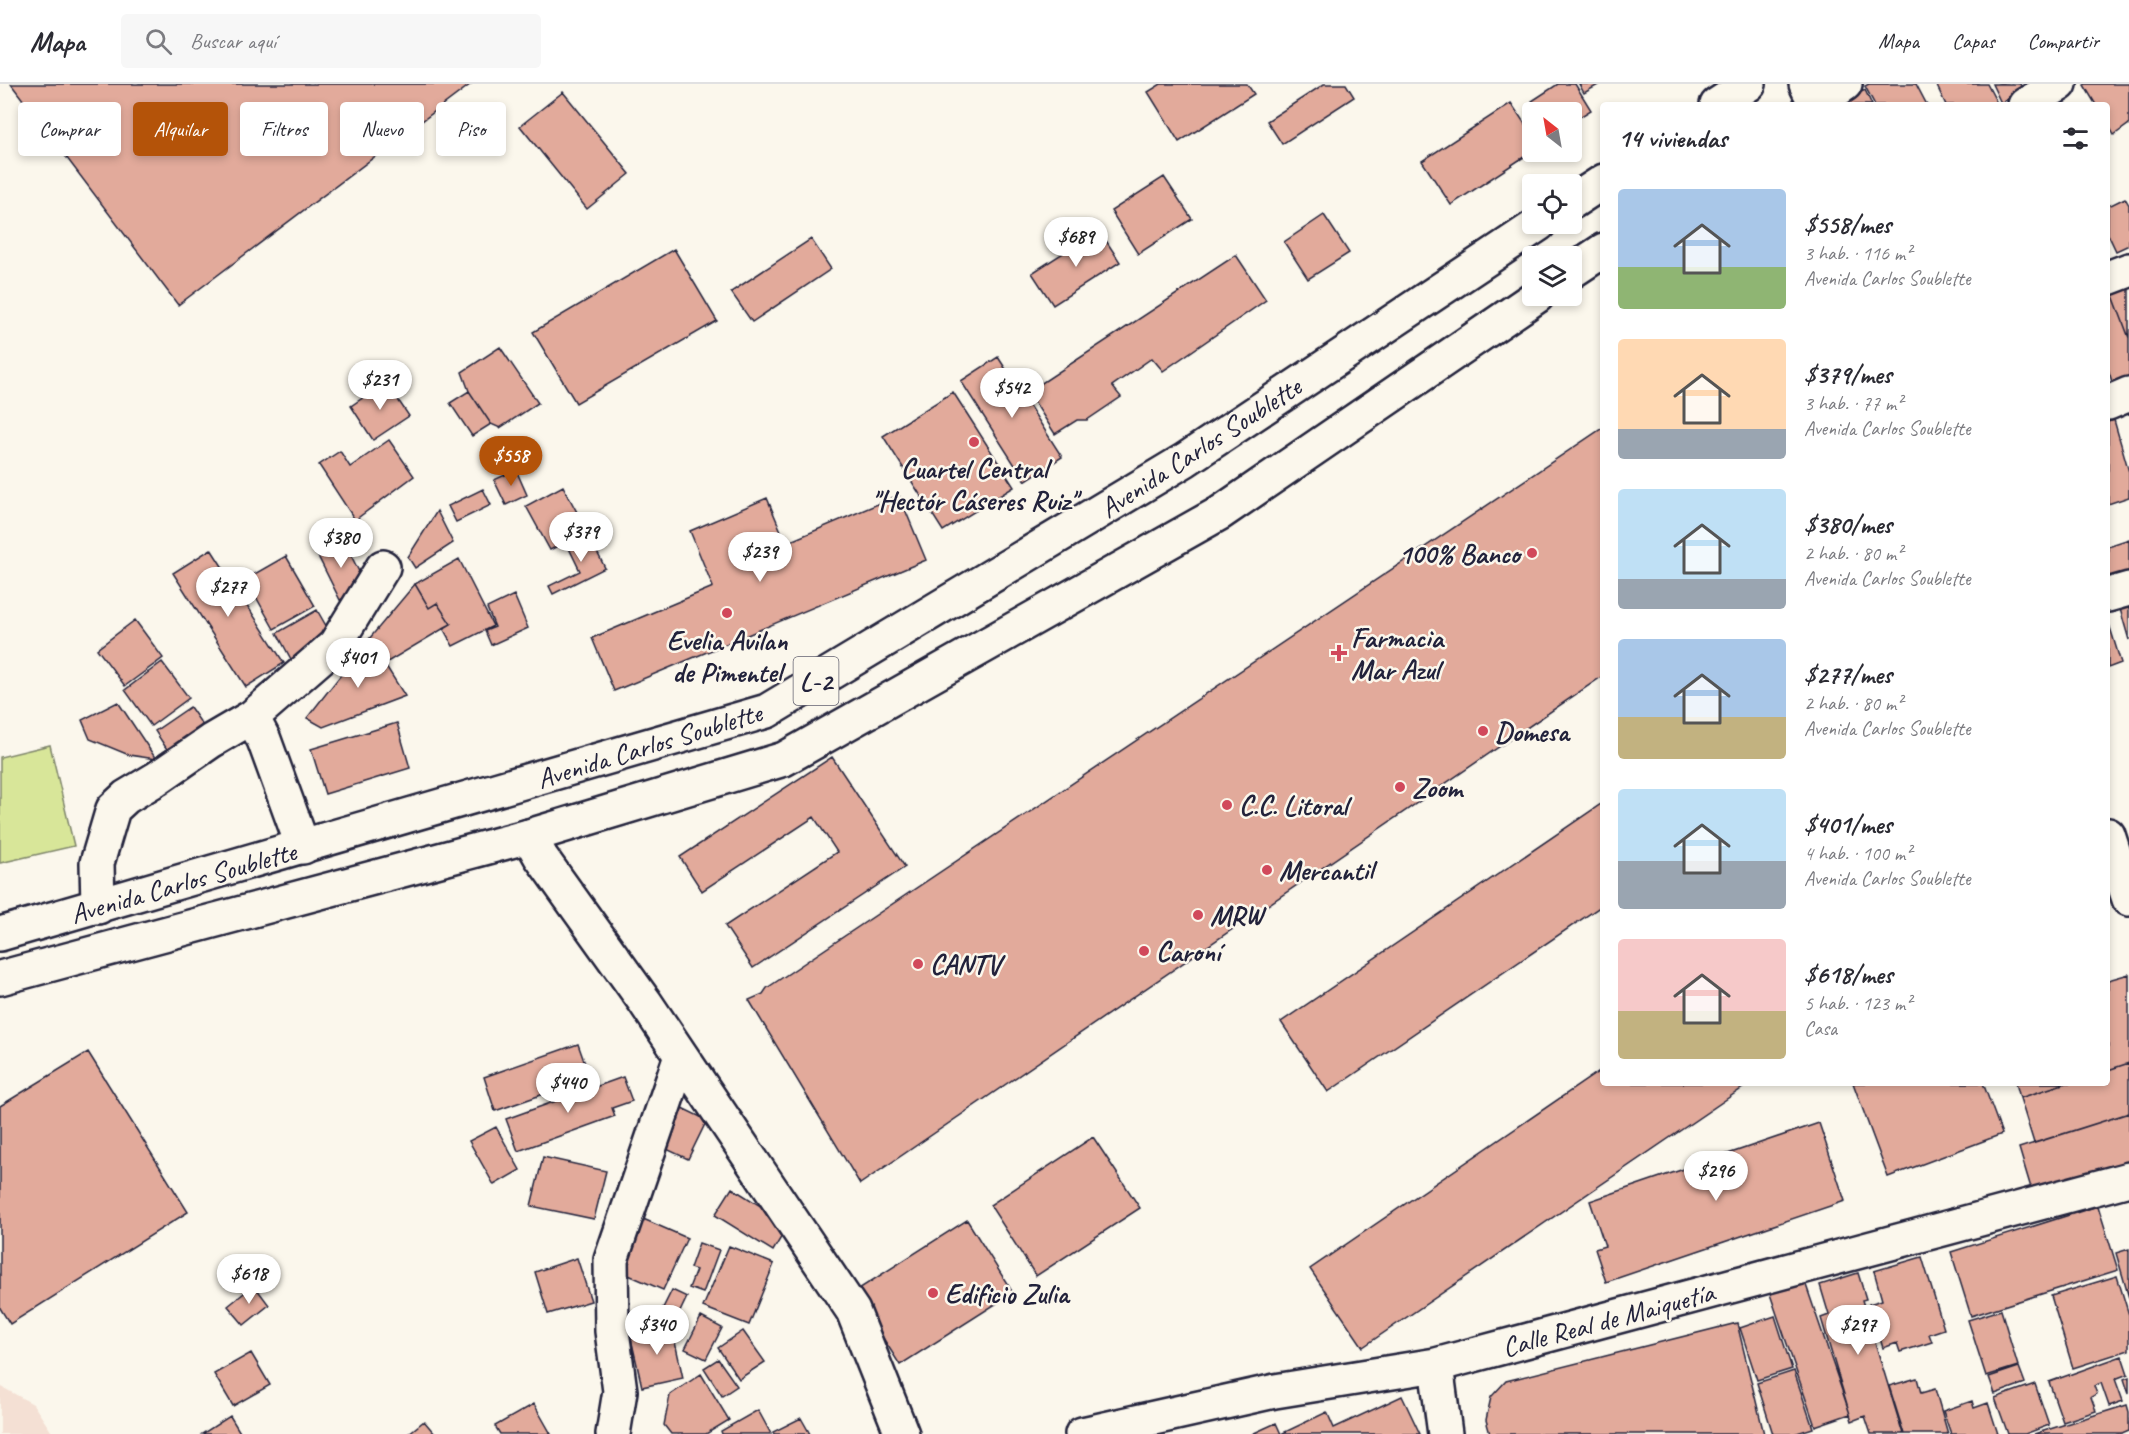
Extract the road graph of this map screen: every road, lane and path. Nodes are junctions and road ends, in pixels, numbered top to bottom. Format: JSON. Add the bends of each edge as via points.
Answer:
{"nodes":[{"id":1,"x":1749,"y":84,"type":"edge"},
{"id":2,"x":1806,"y":84,"type":"edge"},
{"id":3,"x":1845,"y":84,"type":"edge"},
{"id":4,"x":2060,"y":84,"type":"edge"},
{"id":5,"x":1722,"y":102,"type":"edge"},
{"id":6,"x":1814,"y":102,"type":"edge"},
{"id":7,"x":1819,"y":102,"type":"edge"},
{"id":8,"x":2030,"y":102,"type":"edge"},
{"id":9,"x":1600,"y":184,"type":"edge"},
{"id":10,"x":1582,"y":195,"type":"edge"},
{"id":11,"x":1524,"y":234,"type":"edge"},
{"id":12,"x":1600,"y":253,"type":"edge"},
{"id":13,"x":1582,"y":264,"type":"edge"},
{"id":14,"x":2129,"y":270,"type":"edge"},
{"id":15,"x":2110,"y":277,"type":"edge"},
{"id":16,"x":1522,"y":306,"type":"edge"},
{"id":17,"x":2129,"y":394,"type":"edge"},
{"id":18,"x":2110,"y":402,"type":"edge"},
{"id":19,"x":383,"y":567,"type":"dead end"},
{"id":20,"x":2129,"y":588,"type":"edge"},
{"id":21,"x":2110,"y":594,"type":"edge"},
{"id":22,"x":252,"y":717,"type":"junction"},
{"id":23,"x":529,"y":836,"type":"junction"},
{"id":24,"x":2110,"y":841,"type":"edge"},
{"id":25,"x":303,"y":847,"type":"junction"},
{"id":26,"x":2129,"y":899,"type":"edge"},
{"id":27,"x":98,"y":907,"type":"junction"},
{"id":28,"x":0,"y":934,"type":"edge"},
{"id":29,"x":0,"y":978,"type":"edge"},
{"id":30,"x":681,"y":1056,"type":"junction"},
{"id":31,"x":2129,"y":1179,"type":"edge"},
{"id":32,"x":1436,"y":1365,"type":"junction"},
{"id":33,"x":613,"y":1434,"type":"edge"},
{"id":34,"x":902,"y":1434,"type":"edge"},
{"id":35,"x":1082,"y":1434,"type":"edge"},
{"id":36,"x":1445,"y":1434,"type":"edge"}],
"edges":[{"from":1,"to":5,"type":"main road"},
{"from":2,"to":6,"type":"main road"},
{"from":3,"to":7,"type":"main road"},
{"from":4,"to":8,"type":"main road"},
{"from":9,"to":10,"type":"main road"},
{"from":11,"to":25,"type":"main road","name":"Avenida Carlos Soublette","number":"L-2","via":[[1185,460],[767,711]]},
{"from":12,"to":13,"type":"main road"},
{"from":14,"to":15,"type":"main road"},
{"from":16,"to":23,"type":"main road","name":"Avenida Carlos Soublette","number":"L-2","via":[[1220,513],[784,759]]},
{"from":17,"to":18,"type":"main road"},
{"from":19,"to":22,"type":"main road","via":[[335,645]]},
{"from":20,"to":21,"type":"main road"},
{"from":22,"to":25,"type":"main road"},
{"from":22,"to":27,"type":"main road","via":[[113,808],[97,863]]},
{"from":23,"to":29,"type":"main road","name":"Avenida Carlos Soublette","number":"L-2"},
{"from":23,"to":30,"type":"main road"},
{"from":24,"to":26,"type":"main road"},
{"from":25,"to":27,"type":"main road","name":"Avenida Carlos Soublette","number":"L-2"},
{"from":27,"to":28,"type":"main road","name":"Avenida Carlos Soublette","number":"L-2"},
{"from":30,"to":33,"type":"main road","via":[[610,1260],[612,1331],[620,1391]]},
{"from":30,"to":34,"type":"main road","via":[[853,1311]]},
{"from":31,"to":32,"type":"main road","name":"Calle Real de Maiquetía"},
{"from":32,"to":35,"type":"main road","name":"Calle Real de Maiquetía","via":[[1275,1391]]},
{"from":32,"to":36,"type":"main road"}]}
